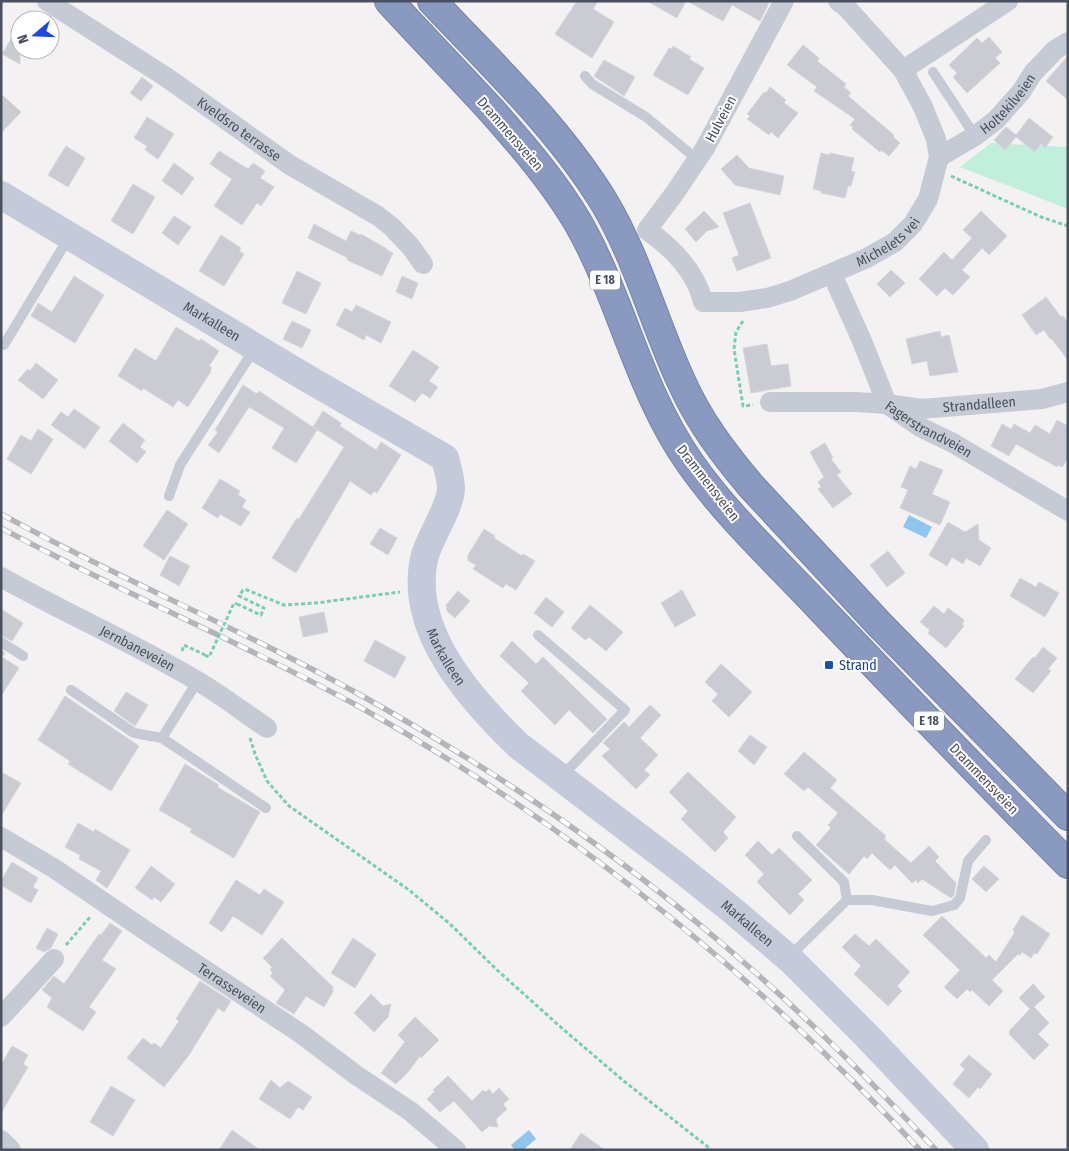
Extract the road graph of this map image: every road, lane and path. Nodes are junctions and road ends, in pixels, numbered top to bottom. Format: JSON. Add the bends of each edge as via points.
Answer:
{"nodes":[{"id":1,"x":47,"y":1,"type":"edge"},
{"id":2,"x":389,"y":1,"type":"edge"},
{"id":3,"x":432,"y":1,"type":"edge"},
{"id":4,"x":784,"y":1,"type":"edge"},
{"id":5,"x":838,"y":1,"type":"edge"},
{"id":6,"x":1008,"y":1,"type":"edge"},
{"id":7,"x":1068,"y":42,"type":"edge"},
{"id":8,"x":903,"y":70,"type":"junction"},
{"id":9,"x":932,"y":72,"type":"dead end"},
{"id":10,"x":585,"y":76,"type":"dead end"},
{"id":11,"x":975,"y":136,"type":"junction"},
{"id":12,"x":698,"y":160,"type":"junction"},
{"id":13,"x":943,"y":165,"type":"junction"},
{"id":14,"x":1,"y":195,"type":"edge"},
{"id":15,"x":1068,"y":226,"type":"edge"},
{"id":16,"x":70,"y":236,"type":"junction"},
{"id":17,"x":423,"y":264,"type":"dead end"},
{"id":18,"x":832,"y":274,"type":"junction"},
{"id":19,"x":703,"y":302,"type":"joint"},
{"id":20,"x":743,"y":321,"type":"dead end"},
{"id":21,"x":4,"y":344,"type":"dead end"},
{"id":22,"x":256,"y":347,"type":"junction"},
{"id":23,"x":1068,"y":392,"type":"edge"},
{"id":24,"x":770,"y":402,"type":"joint"},
{"id":25,"x":887,"y":404,"type":"junction"},
{"id":26,"x":169,"y":496,"type":"dead end"},
{"id":27,"x":1068,"y":511,"type":"edge"},
{"id":28,"x":1,"y":577,"type":"edge"},
{"id":29,"x":413,"y":591,"type":"junction"},
{"id":30,"x":538,"y":635,"type":"dead end"},
{"id":31,"x":1,"y":642,"type":"edge"},
{"id":32,"x":187,"y":647,"type":"dead end"},
{"id":33,"x":23,"y":656,"type":"dead end"},
{"id":34,"x":71,"y":690,"type":"dead end"},
{"id":35,"x":192,"y":690,"type":"dead end"},
{"id":36,"x":238,"y":710,"type":"junction"},
{"id":37,"x":267,"y":728,"type":"dead end"},
{"id":38,"x":162,"y":738,"type":"junction"},
{"id":39,"x":560,"y":778,"type":"junction"},
{"id":40,"x":266,"y":808,"type":"dead end"},
{"id":41,"x":1068,"y":816,"type":"edge"},
{"id":42,"x":796,"y":836,"type":"dead end"},
{"id":43,"x":1,"y":837,"type":"edge"},
{"id":44,"x":986,"y":840,"type":"dead end"},
{"id":45,"x":1068,"y":864,"type":"edge"},
{"id":46,"x":847,"y":900,"type":"junction"},
{"id":47,"x":83,"y":923,"type":"dead end"},
{"id":48,"x":60,"y":953,"type":"joint"},
{"id":49,"x":792,"y":961,"type":"junction"},
{"id":50,"x":1,"y":1017,"type":"edge"},
{"id":51,"x":1,"y":1140,"type":"edge"},
{"id":52,"x":11,"y":1150,"type":"edge"},
{"id":53,"x":456,"y":1150,"type":"edge"},
{"id":54,"x":712,"y":1150,"type":"edge"},
{"id":55,"x":975,"y":1150,"type":"edge"}],
"edges":[{"from":1,"to":17,"type":"street","name":"Kveldsro terrasse","via":[[166,77],[290,165],[378,216],[411,246]]},
{"from":2,"to":45,"type":"highway","name":"Drammensveien","number":"E 18","via":[[512,134],[557,191],[591,248],[660,413],[705,483],[725,508]]},
{"from":3,"to":41,"type":"highway","number":"E 18","via":[[536,113],[604,203],[635,264],[682,384],[706,427],[731,462],[880,624]]},
{"from":4,"to":12,"type":"street","name":"Hulveien"},
{"from":5,"to":8,"type":"street","name":"Michelets vei"},
{"from":6,"to":8,"type":"street"},
{"from":7,"to":11,"type":"street","name":"Holtekilveien","via":[[1055,50],[1033,73],[996,120]]},
{"from":8,"to":13,"type":"street","name":"Michelets vei","via":[[923,107]]},
{"from":9,"to":11,"type":"lane"},
{"from":10,"to":12,"type":"lane","via":[[592,84],[646,117]]},
{"from":11,"to":13,"type":"street","name":"Holtekilveien"},
{"from":12,"to":19,"type":"street","name":"Hulveien","via":[[646,230],[687,268],[696,281]]},
{"from":13,"to":15,"type":"path","via":[[1041,217]]},
{"from":13,"to":18,"type":"street","name":"Michelets vei","via":[[913,224],[895,242]]},
{"from":14,"to":16,"type":"main road","name":"Markalleen"},
{"from":16,"to":21,"type":"lane"},
{"from":16,"to":22,"type":"main road","name":"Markalleen"},
{"from":18,"to":19,"type":"street","name":"Michelets vei","via":[[767,298]]},
{"from":18,"to":25,"type":"street","name":"Fagerstrandveien"},
{"from":20,"to":24,"type":"path","via":[[736,332],[734,349],[743,406]]},
{"from":22,"to":26,"type":"lane","via":[[180,465]]},
{"from":22,"to":29,"type":"main road","name":"Markalleen","via":[[445,458],[451,488],[444,513],[432,534],[421,577]]},
{"from":23,"to":25,"type":"street","name":"Strandalleen","via":[[1042,399],[921,409]]},
{"from":24,"to":25,"type":"street","name":"Strandalleen"},
{"from":25,"to":27,"type":"street","name":"Fagerstrandveien","via":[[920,428],[953,443]]},
{"from":28,"to":36,"type":"street","name":"Jernbaneveien","via":[[197,680]]},
{"from":29,"to":32,"type":"path","bridge":true,"via":[[284,605],[247,590],[240,592],[239,596],[264,608],[260,615],[234,603],[209,657]]},
{"from":29,"to":39,"type":"main road","name":"Markalleen","via":[[432,632],[467,689],[502,730]]},
{"from":30,"to":39,"type":"lane","via":[[626,710]]},
{"from":31,"to":33,"type":"lane"},
{"from":34,"to":38,"type":"lane","via":[[134,733]]},
{"from":35,"to":38,"type":"lane"},
{"from":36,"to":37,"type":"street","name":"Jernbaneveien"},
{"from":36,"to":54,"type":"path","via":[[268,781],[288,806],[409,890],[578,1042]]},
{"from":38,"to":40,"type":"lane"},
{"from":39,"to":49,"type":"main road","name":"Markalleen","via":[[677,866]]},
{"from":42,"to":46,"type":"lane","via":[[844,882]]},
{"from":43,"to":53,"type":"street","name":"Terrasseveien","via":[[56,869],[300,1033],[410,1111]]},
{"from":44,"to":46,"type":"lane","via":[[968,861],[960,898],[954,905],[932,911],[872,900]]},
{"from":46,"to":49,"type":"lane","via":[[797,949]]},
{"from":47,"to":48,"type":"path"},
{"from":48,"to":50,"type":"street"},
{"from":49,"to":55,"type":"main road","name":"Markalleen"},
{"from":51,"to":52,"type":"street"}]}
